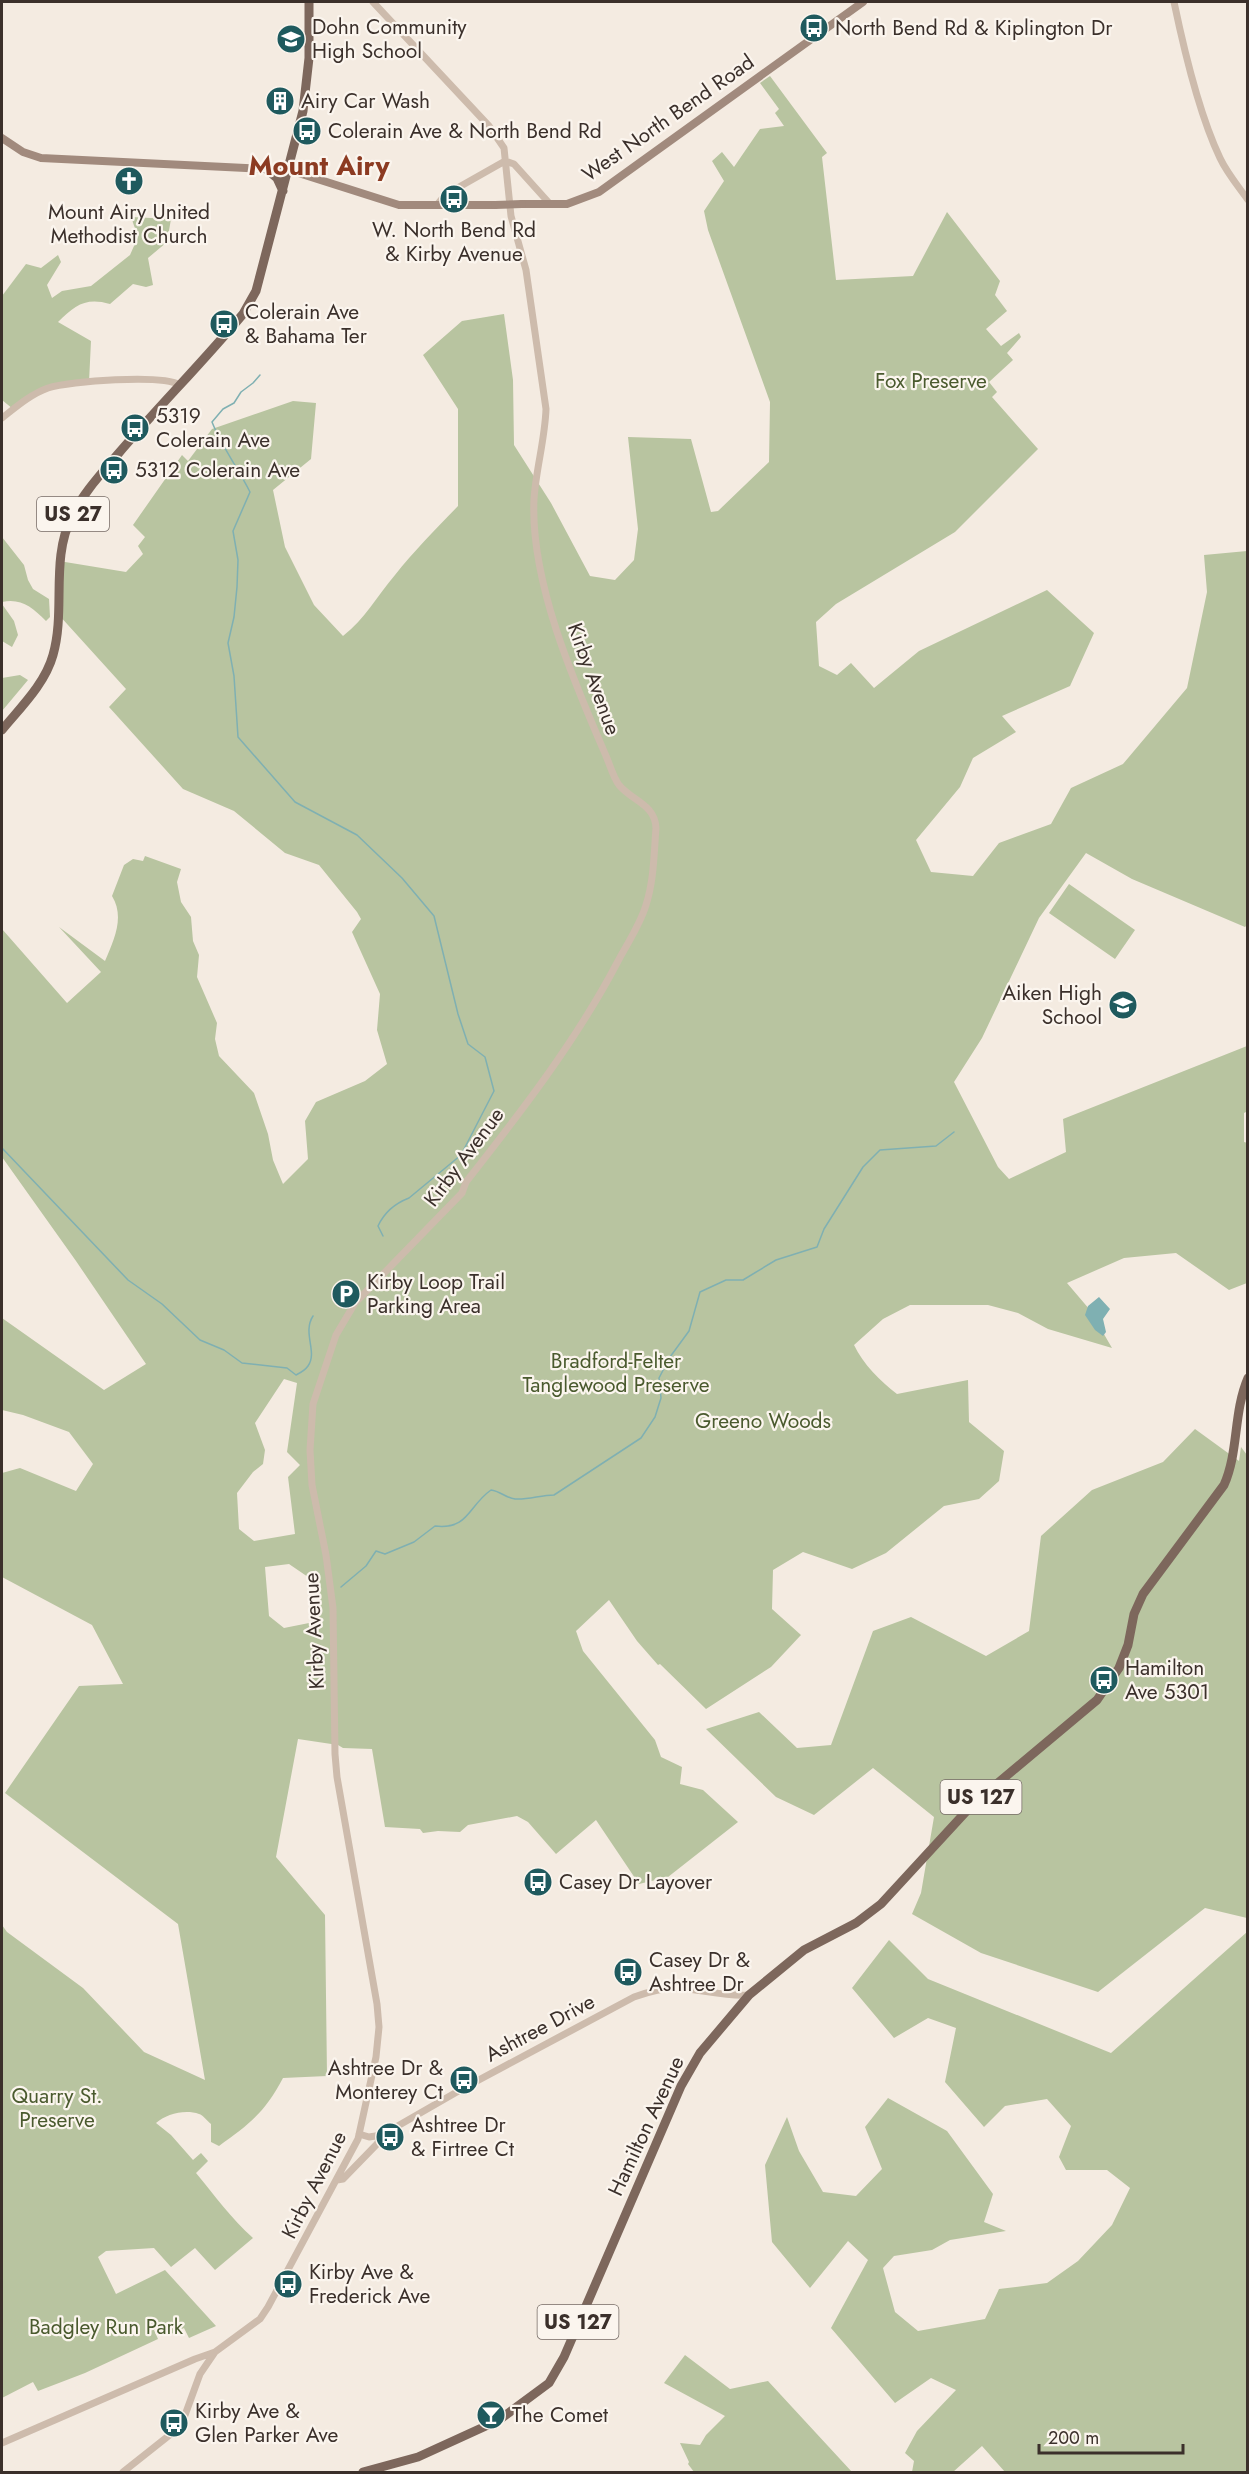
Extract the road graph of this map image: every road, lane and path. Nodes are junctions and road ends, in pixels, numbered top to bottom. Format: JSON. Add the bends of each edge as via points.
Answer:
{"nodes":[{"id":1,"x":309,"y":2,"type":"edge"},
{"id":2,"x":373,"y":2,"type":"edge"},
{"id":3,"x":863,"y":2,"type":"edge"},
{"id":4,"x":1174,"y":2,"type":"edge"},
{"id":5,"x":2,"y":138,"type":"edge"},
{"id":6,"x":505,"y":161,"type":"junction"},
{"id":7,"x":265,"y":168,"type":"junction"},
{"id":8,"x":289,"y":170,"type":"junction"},
{"id":9,"x":283,"y":191,"type":"junction"},
{"id":10,"x":1248,"y":200,"type":"edge"},
{"id":11,"x":550,"y":204,"type":"junction"},
{"id":12,"x":437,"y":205,"type":"junction"},
{"id":13,"x":180,"y":385,"type":"junction"},
{"id":14,"x":2,"y":418,"type":"edge"},
{"id":15,"x":2,"y":730,"type":"edge"},
{"id":16,"x":1248,"y":1378,"type":"edge"},
{"id":17,"x":749,"y":1995,"type":"junction"},
{"id":18,"x":725,"y":1996,"type":"junction"},
{"id":19,"x":736,"y":2009,"type":"junction"},
{"id":20,"x":359,"y":2134,"type":"junction"},
{"id":21,"x":382,"y":2135,"type":"junction"},
{"id":22,"x":337,"y":2180,"type":"junction"},
{"id":23,"x":215,"y":2352,"type":"junction"},
{"id":24,"x":2,"y":2443,"type":"edge"},
{"id":25,"x":123,"y":2472,"type":"edge"},
{"id":26,"x":363,"y":2472,"type":"edge"}],
"edges":[{"from":1,"to":8,"type":"main road","number":"US 27","via":[[306,98]]},
{"from":2,"to":6,"type":"street","name":"Kirby Avenue","via":[[495,133],[504,148]]},
{"from":3,"to":11,"type":"main road","name":"West North Bend Road","via":[[605,188],[582,200]]},
{"from":4,"to":10,"type":"street","via":[[1191,73],[1214,143]]},
{"from":5,"to":7,"type":"main road","name":"West North Bend Road","via":[[41,158]]},
{"from":6,"to":11,"type":"street","via":[[514,164]]},
{"from":6,"to":12,"type":"street","via":[[445,195]]},
{"from":6,"to":20,"type":"street","name":"Kirby Avenue","via":[[511,216],[526,270],[546,409],[534,498],[535,529],[551,610],[616,780],[649,809],[656,828],[645,907],[596,1003],[466,1182],[462,1193],[346,1315],[330,1349],[312,1410],[312,1485],[333,1608],[337,1778],[378,2011],[376,2057]]},
{"from":7,"to":8,"type":"main road","name":"West North Bend Road"},
{"from":7,"to":9,"type":"main road","via":[[277,178]]},
{"from":8,"to":9,"type":"main road","number":"US 27"},
{"from":8,"to":12,"type":"main road","name":"West North Bend Road","via":[[389,203]]},
{"from":9,"to":13,"type":"main road","number":"US 27","via":[[251,302]]},
{"from":11,"to":12,"type":"main road","name":"West North Bend Road","bridge":true},
{"from":13,"to":14,"type":"street","via":[[156,380],[80,382],[49,388]]},
{"from":13,"to":15,"type":"main road","number":"US 27","via":[[105,470],[72,516],[61,549],[53,657]]},
{"from":16,"to":17,"type":"main road","name":"Hamilton Avenue","number":"US 127","via":[[1224,1485],[1143,1594],[1125,1653],[1106,1690],[1088,1710],[974,1803],[881,1904],[856,1923],[804,1950]]},
{"from":17,"to":18,"type":"street","name":"Ashtree Drive"},
{"from":17,"to":19,"type":"main road","name":"Hamilton Avenue","number":"US 127"},
{"from":18,"to":19,"type":"street"},
{"from":18,"to":21,"type":"street","name":"Ashtree Drive","via":[[676,1988],[634,1997]]},
{"from":19,"to":26,"type":"main road","name":"Hamilton Avenue","number":"US 127","via":[[700,2053],[681,2086],[564,2357],[549,2383],[496,2421],[418,2457]]},
{"from":20,"to":21,"type":"street"},
{"from":20,"to":22,"type":"street","name":"Kirby Avenue"},
{"from":21,"to":22,"type":"street","via":[[343,2179]]},
{"from":22,"to":23,"type":"street","name":"Kirby Avenue","via":[[260,2319]]},
{"from":23,"to":24,"type":"street"},
{"from":23,"to":25,"type":"street","name":"Kirby Avenue","via":[[200,2374],[181,2426]]}]}
